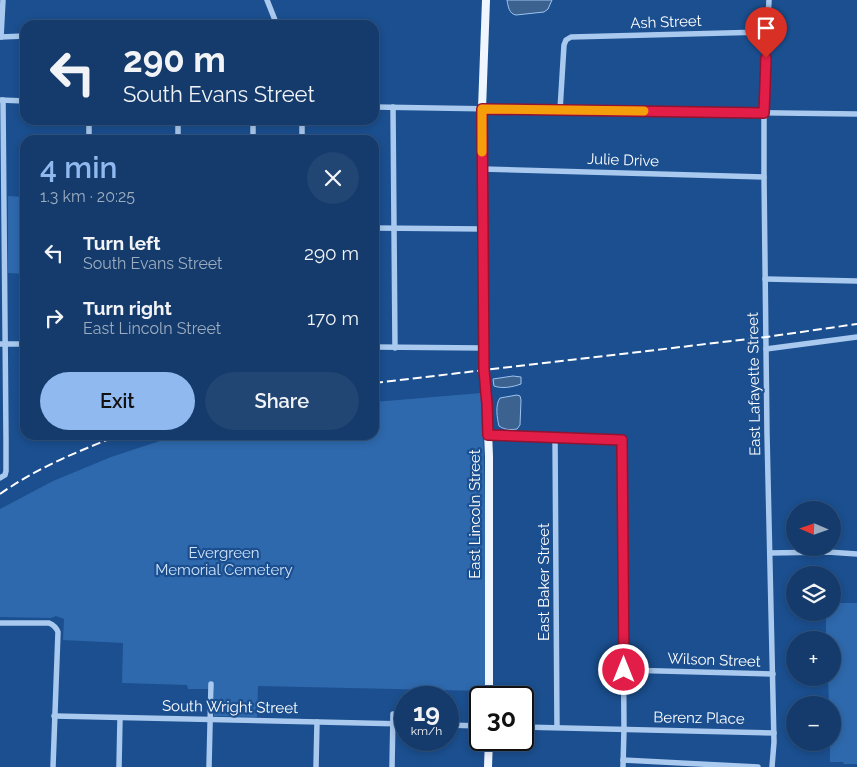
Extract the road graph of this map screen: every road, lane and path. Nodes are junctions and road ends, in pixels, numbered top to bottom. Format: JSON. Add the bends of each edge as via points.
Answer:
{"nodes":[{"id":1,"x":3,"y":0,"type":"edge"},
{"id":2,"x":267,"y":0,"type":"edge"},
{"id":3,"x":486,"y":0,"type":"edge"},
{"id":4,"x":769,"y":0,"type":"edge"},
{"id":5,"x":275,"y":20,"type":"edge"},
{"id":6,"x":767,"y":32,"type":"junction"},
{"id":7,"x":0,"y":36,"type":"edge"},
{"id":8,"x":20,"y":36,"type":"edge"},
{"id":9,"x":2,"y":100,"type":"edge"},
{"id":10,"x":20,"y":101,"type":"edge"},
{"id":11,"x":379,"y":107,"type":"edge"},
{"id":12,"x":393,"y":107,"type":"junction"},
{"id":13,"x":482,"y":109,"type":"junction"},
{"id":14,"x":560,"y":110,"type":"junction"},
{"id":15,"x":764,"y":113,"type":"junction"},
{"id":16,"x":857,"y":114,"type":"edge"},
{"id":17,"x":482,"y":169,"type":"junction"},
{"id":18,"x":764,"y":177,"type":"junction"},
{"id":19,"x":379,"y":228,"type":"edge"},
{"id":20,"x":394,"y":228,"type":"junction"},
{"id":21,"x":483,"y":229,"type":"junction"},
{"id":22,"x":2,"y":231,"type":"edge"},
{"id":23,"x":765,"y":279,"type":"junction"},
{"id":24,"x":857,"y":281,"type":"edge"},
{"id":25,"x":857,"y":336,"type":"edge"},
{"id":26,"x":3,"y":344,"type":"edge"},
{"id":27,"x":20,"y":344,"type":"edge"},
{"id":28,"x":379,"y":347,"type":"edge"},
{"id":29,"x":395,"y":348,"type":"junction"},
{"id":30,"x":484,"y":348,"type":"junction"},
{"id":31,"x":766,"y":349,"type":"junction"},
{"id":32,"x":3,"y":429,"type":"edge"},
{"id":33,"x":488,"y":435,"type":"junction"},
{"id":34,"x":555,"y":437,"type":"junction"},
{"id":35,"x":2,"y":477,"type":"edge"},
{"id":36,"x":770,"y":553,"type":"junction"},
{"id":37,"x":857,"y":554,"type":"edge"},
{"id":38,"x":0,"y":623,"type":"edge"},
{"id":39,"x":624,"y":670,"type":"junction"},
{"id":40,"x":773,"y":674,"type":"junction"},
{"id":41,"x":211,"y":684,"type":"dead end"},
{"id":42,"x":489,"y":686,"type":"edge"},
{"id":43,"x":393,"y":714,"type":"dead end"},
{"id":44,"x":54,"y":716,"type":"junction"},
{"id":45,"x":120,"y":718,"type":"junction"},
{"id":46,"x":210,"y":720,"type":"junction"},
{"id":47,"x":317,"y":722,"type":"junction"},
{"id":48,"x":393,"y":724,"type":"junction"},
{"id":49,"x":534,"y":727,"type":"edge"},
{"id":50,"x":557,"y":727,"type":"junction"},
{"id":51,"x":624,"y":729,"type":"junction"},
{"id":52,"x":774,"y":733,"type":"junction"},
{"id":53,"x":488,"y":751,"type":"edge"},
{"id":54,"x":623,"y":764,"type":"edge"},
{"id":55,"x":52,"y":767,"type":"edge"},
{"id":56,"x":119,"y":767,"type":"edge"},
{"id":57,"x":209,"y":767,"type":"edge"},
{"id":58,"x":316,"y":767,"type":"edge"},
{"id":59,"x":392,"y":767,"type":"edge"},
{"id":60,"x":488,"y":767,"type":"edge"},
{"id":61,"x":758,"y":767,"type":"edge"},
{"id":62,"x":772,"y":767,"type":"edge"}],
"edges":[{"from":1,"to":7,"type":"street"},
{"from":2,"to":5,"type":"street"},
{"from":3,"to":13,"type":"main road","name":"East Lincoln Street"},
{"from":4,"to":6,"type":"street","name":"East Lafayette Street"},
{"from":6,"to":14,"type":"street","name":"Ash Street","via":[[571,37],[564,44]]},
{"from":6,"to":15,"type":"street","name":"East Lafayette Street"},
{"from":7,"to":8,"type":"street"},
{"from":9,"to":10,"type":"street"},
{"from":9,"to":22,"type":"street"},
{"from":11,"to":12,"type":"street"},
{"from":12,"to":13,"type":"street"},
{"from":12,"to":20,"type":"street"},
{"from":13,"to":14,"type":"street"},
{"from":13,"to":17,"type":"main road","name":"East Lincoln Street"},
{"from":14,"to":15,"type":"street"},
{"from":15,"to":16,"type":"street"},
{"from":15,"to":18,"type":"street","name":"East Lafayette Street"},
{"from":17,"to":18,"type":"street","name":"Julie Drive"},
{"from":17,"to":21,"type":"main road","name":"East Lincoln Street"},
{"from":18,"to":23,"type":"street","name":"East Lafayette Street"},
{"from":19,"to":20,"type":"street"},
{"from":20,"to":21,"type":"street"},
{"from":20,"to":29,"type":"street"},
{"from":21,"to":30,"type":"main road","name":"East Lincoln Street"},
{"from":22,"to":26,"type":"street"},
{"from":23,"to":24,"type":"street"},
{"from":23,"to":31,"type":"street","name":"East Lafayette Street"},
{"from":25,"to":31,"type":"street"},
{"from":26,"to":27,"type":"street"},
{"from":26,"to":32,"type":"street"},
{"from":28,"to":29,"type":"street"},
{"from":29,"to":30,"type":"street"},
{"from":30,"to":33,"type":"main road","name":"East Lincoln Street"},
{"from":31,"to":36,"type":"street","name":"East Lafayette Street"},
{"from":32,"to":35,"type":"street","via":[[6,471]]},
{"from":33,"to":34,"type":"street"},
{"from":33,"to":42,"type":"main road","name":"East Lincoln Street"},
{"from":34,"to":39,"type":"street","via":[[622,440]]},
{"from":34,"to":50,"type":"street","name":"East Baker Street"},
{"from":36,"to":37,"type":"street"},
{"from":36,"to":40,"type":"street","name":"East Lafayette Street"},
{"from":38,"to":44,"type":"street","via":[[50,623],[55,626],[58,632]]},
{"from":39,"to":40,"type":"street","name":"Wilson Street"},
{"from":39,"to":51,"type":"street"},
{"from":40,"to":52,"type":"street","name":"East Lafayette Street"},
{"from":41,"to":46,"type":"street"},
{"from":43,"to":48,"type":"street"},
{"from":44,"to":45,"type":"street","name":"South Wright Street"},
{"from":44,"to":55,"type":"street"},
{"from":45,"to":46,"type":"street","name":"South Wright Street"},
{"from":45,"to":56,"type":"street"},
{"from":46,"to":47,"type":"street","name":"South Wright Street"},
{"from":46,"to":57,"type":"street"},
{"from":47,"to":48,"type":"street","name":"South Wright Street"},
{"from":47,"to":58,"type":"street"},
{"from":48,"to":59,"type":"street"},
{"from":49,"to":50,"type":"street"},
{"from":50,"to":51,"type":"street"},
{"from":51,"to":52,"type":"street","name":"Berenz Place"},
{"from":51,"to":54,"type":"street"},
{"from":52,"to":62,"type":"street","name":"East Lafayette Street"},
{"from":53,"to":60,"type":"main road"},
{"from":54,"to":61,"type":"street"}]}
